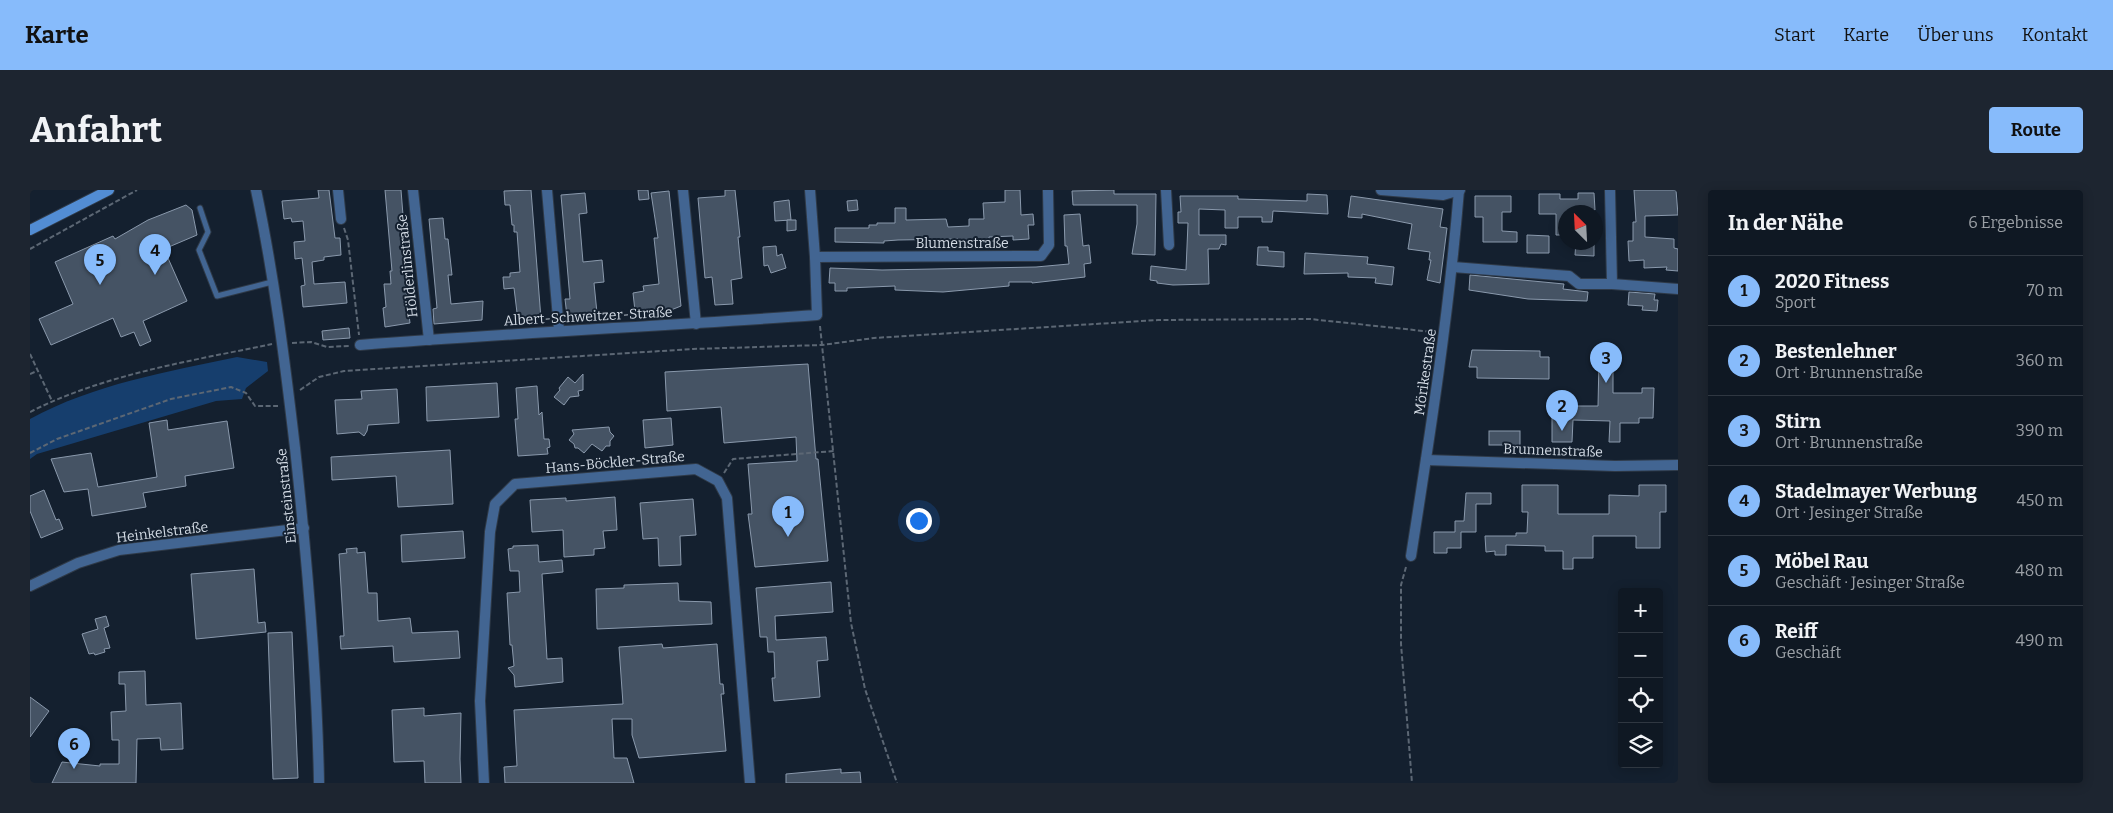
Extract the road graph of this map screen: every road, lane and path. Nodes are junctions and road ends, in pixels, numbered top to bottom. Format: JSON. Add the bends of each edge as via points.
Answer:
{"nodes":[{"id":1,"x":109,"y":190,"type":"edge"},
{"id":2,"x":137,"y":190,"type":"edge"},
{"id":3,"x":251,"y":190,"type":"edge"},
{"id":4,"x":256,"y":190,"type":"edge"},
{"id":5,"x":338,"y":190,"type":"edge"},
{"id":6,"x":413,"y":190,"type":"edge"},
{"id":7,"x":547,"y":190,"type":"edge"},
{"id":8,"x":683,"y":190,"type":"edge"},
{"id":9,"x":810,"y":190,"type":"edge"},
{"id":10,"x":1048,"y":190,"type":"edge"},
{"id":11,"x":1166,"y":190,"type":"edge"},
{"id":12,"x":1381,"y":190,"type":"edge"},
{"id":13,"x":1388,"y":190,"type":"edge"},
{"id":14,"x":1459,"y":190,"type":"edge"},
{"id":15,"x":1610,"y":190,"type":"edge"},
{"id":16,"x":200,"y":208,"type":"dead end"},
{"id":17,"x":260,"y":208,"type":"junction"},
{"id":18,"x":341,"y":219,"type":"joint"},
{"id":19,"x":30,"y":230,"type":"edge"},
{"id":20,"x":1169,"y":245,"type":"dead end"},
{"id":21,"x":30,"y":249,"type":"edge"},
{"id":22,"x":815,"y":257,"type":"junction"},
{"id":23,"x":1453,"y":267,"type":"junction"},
{"id":24,"x":272,"y":282,"type":"junction"},
{"id":25,"x":1612,"y":284,"type":"junction"},
{"id":26,"x":1678,"y":289,"type":"edge"},
{"id":27,"x":817,"y":315,"type":"junction"},
{"id":28,"x":696,"y":324,"type":"junction"},
{"id":29,"x":559,"y":330,"type":"junction"},
{"id":30,"x":1444,"y":334,"type":"junction"},
{"id":31,"x":429,"y":340,"type":"junction"},
{"id":32,"x":281,"y":343,"type":"junction"},
{"id":33,"x":360,"y":345,"type":"junction"},
{"id":34,"x":822,"y":345,"type":"junction"},
{"id":35,"x":30,"y":354,"type":"edge"},
{"id":36,"x":38,"y":371,"type":"junction"},
{"id":37,"x":30,"y":374,"type":"edge"},
{"id":38,"x":288,"y":396,"type":"junction"},
{"id":39,"x":52,"y":401,"type":"junction"},
{"id":40,"x":30,"y":412,"type":"edge"},
{"id":41,"x":834,"y":451,"type":"junction"},
{"id":42,"x":30,"y":453,"type":"edge"},
{"id":43,"x":1426,"y":460,"type":"junction"},
{"id":44,"x":1678,"y":465,"type":"edge"},
{"id":45,"x":718,"y":481,"type":"junction"},
{"id":46,"x":304,"y":528,"type":"junction"},
{"id":47,"x":1411,"y":556,"type":"joint"},
{"id":48,"x":30,"y":586,"type":"edge"},
{"id":49,"x":319,"y":783,"type":"edge"},
{"id":50,"x":484,"y":783,"type":"edge"},
{"id":51,"x":750,"y":783,"type":"edge"},
{"id":52,"x":897,"y":783,"type":"edge"},
{"id":53,"x":1412,"y":783,"type":"edge"}],
"edges":[{"from":1,"to":19,"type":"main road"},
{"from":2,"to":21,"type":"path"},
{"from":3,"to":17,"type":"street","name":"Einsteinstraße"},
{"from":4,"to":17,"type":"street","name":"Einsteinstraße"},
{"from":5,"to":18,"type":"street"},
{"from":6,"to":31,"type":"street","name":"Hölderlinstraße"},
{"from":7,"to":29,"type":"street"},
{"from":8,"to":28,"type":"street"},
{"from":9,"to":22,"type":"street"},
{"from":10,"to":22,"type":"street","name":"Blumenstraße","via":[[1049,244],[1041,256]]},
{"from":11,"to":20,"type":"street"},
{"from":12,"to":13,"type":"street"},
{"from":13,"to":14,"type":"street","via":[[1443,195]]},
{"from":14,"to":23,"type":"street","name":"Mörikestraße"},
{"from":15,"to":25,"type":"street"},
{"from":16,"to":24,"type":"lane","via":[[208,232],[199,250],[217,296]]},
{"from":17,"to":24,"type":"street","name":"Einsteinstraße"},
{"from":18,"to":33,"type":"path","via":[[348,240]]},
{"from":22,"to":27,"type":"street"},
{"from":23,"to":25,"type":"street","via":[[1569,276],[1579,284]]},
{"from":23,"to":30,"type":"street","name":"Mörikestraße"},
{"from":24,"to":32,"type":"street","name":"Einsteinstraße"},
{"from":25,"to":26,"type":"street"},
{"from":27,"to":28,"type":"street","name":"Albert-Schweitzer-Straße"},
{"from":27,"to":34,"type":"path"},
{"from":28,"to":29,"type":"street","name":"Albert-Schweitzer-Straße"},
{"from":29,"to":31,"type":"street","name":"Albert-Schweitzer-Straße"},
{"from":30,"to":34,"type":"path","via":[[1310,319],[1158,320],[874,338]]},
{"from":30,"to":43,"type":"street","name":"Mörikestraße"},
{"from":31,"to":33,"type":"street","name":"Albert-Schweitzer-Straße"},
{"from":32,"to":33,"type":"path","via":[[311,342],[327,347]]},
{"from":32,"to":38,"type":"street","name":"Einsteinstraße"},
{"from":32,"to":39,"type":"path","via":[[129,374]]},
{"from":34,"to":38,"type":"path","via":[[693,349],[344,371],[319,377]]},
{"from":34,"to":41,"type":"path"},
{"from":35,"to":36,"type":"path"},
{"from":36,"to":37,"type":"path"},
{"from":36,"to":39,"type":"path"},
{"from":38,"to":42,"type":"path","via":[[278,407],[255,406],[246,393],[231,387],[171,399],[57,439]]},
{"from":38,"to":46,"type":"street","name":"Einsteinstraße"},
{"from":39,"to":40,"type":"path"},
{"from":41,"to":45,"type":"path","via":[[733,458]]},
{"from":41,"to":52,"type":"path","via":[[851,623],[864,689]]},
{"from":43,"to":44,"type":"street","name":"Brunnenstraße"},
{"from":43,"to":47,"type":"street","name":"Mörikestraße"},
{"from":45,"to":50,"type":"street","name":"Hans-Böckler-Straße","via":[[696,469],[515,484],[495,504],[490,532],[480,701]]},
{"from":45,"to":51,"type":"street","via":[[727,498]]},
{"from":46,"to":48,"type":"street","name":"Heinkelstraße","via":[[119,550],[78,562]]},
{"from":46,"to":49,"type":"street","name":"Einsteinstraße"},
{"from":47,"to":53,"type":"path","via":[[1401,585],[1401,644]]}]}
